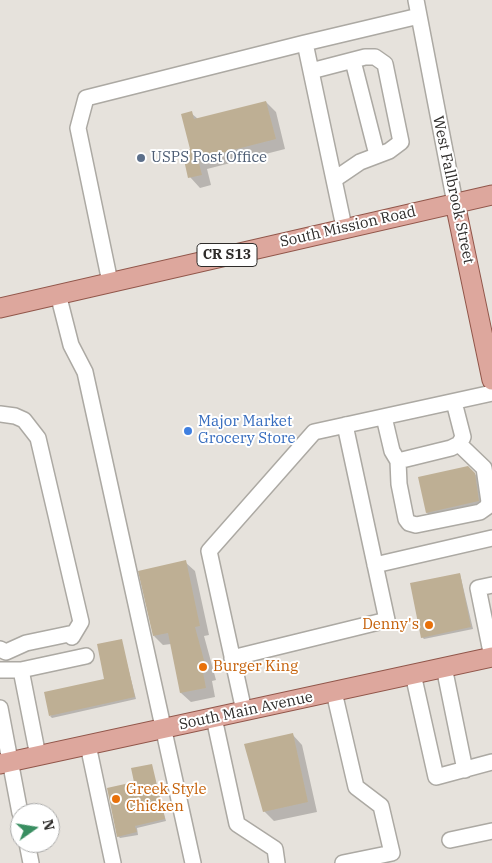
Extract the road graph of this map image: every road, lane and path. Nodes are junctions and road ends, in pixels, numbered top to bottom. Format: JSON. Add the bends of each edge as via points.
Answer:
{"nodes":[{"id":1,"x":416,"y":0,"type":"edge"},
{"id":2,"x":419,"y":16,"type":"junction"},
{"id":3,"x":305,"y":43,"type":"junction"},
{"id":4,"x":353,"y":61,"type":"junction"},
{"id":5,"x":311,"y":71,"type":"junction"},
{"id":6,"x":377,"y":155,"type":"junction"},
{"id":7,"x":335,"y":179,"type":"junction"},
{"id":8,"x":492,"y":195,"type":"edge"},
{"id":9,"x":455,"y":203,"type":"junction"},
{"id":10,"x":344,"y":228,"type":"junction"},
{"id":11,"x":110,"y":282,"type":"junction"},
{"id":12,"x":58,"y":294,"type":"junction"},
{"id":13,"x":0,"y":308,"type":"edge"},
{"id":14,"x":492,"y":380,"type":"edge"},
{"id":15,"x":492,"y":394,"type":"edge"},
{"id":16,"x":454,"y":402,"type":"junction"},
{"id":17,"x":0,"y":414,"type":"edge"},
{"id":18,"x":384,"y":417,"type":"junction"},
{"id":19,"x":345,"y":425,"type":"junction"},
{"id":20,"x":460,"y":444,"type":"junction"},
{"id":21,"x":398,"y":461,"type":"junction"},
{"id":22,"x":492,"y":538,"type":"edge"},
{"id":23,"x":375,"y":565,"type":"junction"},
{"id":24,"x":492,"y":585,"type":"edge"},
{"id":25,"x":0,"y":649,"type":"edge"},
{"id":26,"x":86,"y":656,"type":"dead end"},
{"id":27,"x":492,"y":657,"type":"edge"},
{"id":28,"x":232,"y":658,"type":"junction"},
{"id":29,"x":444,"y":667,"type":"junction"},
{"id":30,"x":0,"y":670,"type":"edge"},
{"id":31,"x":21,"y":670,"type":"junction"},
{"id":32,"x":413,"y":674,"type":"junction"},
{"id":33,"x":334,"y":692,"type":"junction"},
{"id":34,"x":0,"y":708,"type":"edge"},
{"id":35,"x":244,"y":711,"type":"junction"},
{"id":36,"x":214,"y":718,"type":"junction"},
{"id":37,"x":163,"y":729,"type":"junction"},
{"id":38,"x":88,"y":745,"type":"junction"},
{"id":39,"x":38,"y":756,"type":"junction"},
{"id":40,"x":492,"y":762,"type":"edge"},
{"id":41,"x":5,"y":763,"type":"edge"},
{"id":42,"x":465,"y":770,"type":"junction"},
{"id":43,"x":17,"y":803,"type":"edge"},
{"id":44,"x":492,"y":831,"type":"edge"},
{"id":45,"x":450,"y":840,"type":"dead end"},
{"id":46,"x":113,"y":863,"type":"edge"},
{"id":47,"x":193,"y":863,"type":"edge"},
{"id":48,"x":278,"y":863,"type":"edge"},
{"id":49,"x":343,"y":863,"type":"edge"}],
"edges":[{"from":1,"to":2,"type":"street","name":"West Fallbrook Street"},
{"from":2,"to":3,"type":"street"},
{"from":2,"to":9,"type":"street","name":"West Fallbrook Street"},
{"from":3,"to":5,"type":"street"},
{"from":3,"to":11,"type":"street","via":[[86,98],[78,128]]},
{"from":4,"to":5,"type":"street"},
{"from":4,"to":6,"type":"street"},
{"from":4,"to":6,"type":"street","via":[[375,57],[385,64],[401,142]]},
{"from":5,"to":7,"type":"street"},
{"from":6,"to":7,"type":"street"},
{"from":7,"to":10,"type":"street"},
{"from":8,"to":9,"type":"main road","name":"South Mission Road","number":"CR S13"},
{"from":9,"to":10,"type":"main road","name":"South Mission Road","number":"CR S13"},
{"from":9,"to":14,"type":"main road","name":"West Fallbrook Street"},
{"from":10,"to":11,"type":"main road","name":"South Mission Road","number":"CR S13"},
{"from":11,"to":12,"type":"main road","name":"South Mission Road","number":"CR S13"},
{"from":12,"to":13,"type":"main road","name":"South Mission Road","number":"CR S13"},
{"from":12,"to":37,"type":"street","via":[[71,345],[84,372]]},
{"from":15,"to":16,"type":"street"},
{"from":16,"to":18,"type":"street"},
{"from":16,"to":20,"type":"street","via":[[463,437]]},
{"from":17,"to":25,"type":"street","via":[[24,420],[38,438],[80,622],[72,636],[26,643],[6,652]]},
{"from":18,"to":19,"type":"street"},
{"from":18,"to":21,"type":"street","via":[[392,451]]},
{"from":19,"to":23,"type":"street"},
{"from":19,"to":28,"type":"street","via":[[314,432],[209,552]]},
{"from":20,"to":21,"type":"street"},
{"from":20,"to":21,"type":"street","via":[[484,468],[489,491],[487,507],[480,512],[409,524],[396,471]]},
{"from":22,"to":23,"type":"street"},
{"from":23,"to":28,"type":"street","via":[[387,620]]},
{"from":24,"to":27,"type":"street","via":[[478,588]]},
{"from":26,"to":31,"type":"street"},
{"from":27,"to":29,"type":"main road","name":"South Main Avenue"},
{"from":28,"to":35,"type":"street"},
{"from":29,"to":32,"type":"main road","name":"South Main Avenue"},
{"from":29,"to":42,"type":"street"},
{"from":30,"to":31,"type":"street"},
{"from":31,"to":39,"type":"street"},
{"from":32,"to":33,"type":"main road","name":"South Main Avenue"},
{"from":32,"to":42,"type":"street","via":[[436,777]]},
{"from":33,"to":35,"type":"main road","name":"South Main Avenue"},
{"from":33,"to":49,"type":"street","via":[[356,787],[381,806],[392,853]]},
{"from":34,"to":41,"type":"street"},
{"from":35,"to":36,"type":"main road","name":"South Main Avenue"},
{"from":36,"to":37,"type":"main road","name":"South Main Avenue"},
{"from":36,"to":48,"type":"street","via":[[237,824],[275,849]]},
{"from":37,"to":38,"type":"main road","name":"South Main Avenue"},
{"from":37,"to":47,"type":"street"},
{"from":38,"to":39,"type":"main road","name":"South Main Avenue"},
{"from":38,"to":46,"type":"street"},
{"from":39,"to":41,"type":"main road","name":"South Main Avenue"},
{"from":40,"to":42,"type":"street"},
{"from":41,"to":43,"type":"street"},
{"from":44,"to":45,"type":"street"}]}
